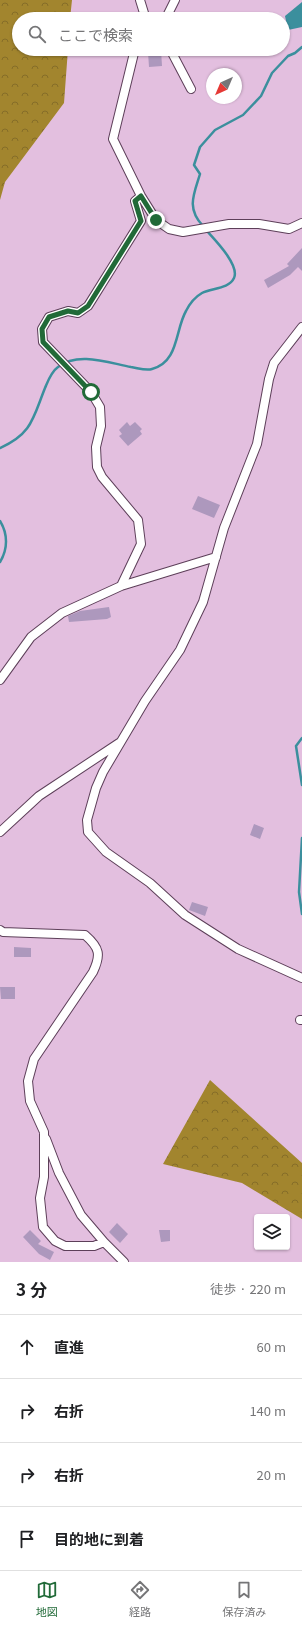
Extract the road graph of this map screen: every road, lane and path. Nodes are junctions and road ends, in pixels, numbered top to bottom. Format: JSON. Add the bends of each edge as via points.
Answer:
{"nodes":[{"id":1,"x":140,"y":0,"type":"edge"},
{"id":2,"x":175,"y":0,"type":"edge"},
{"id":3,"x":144,"y":12,"type":"edge"},
{"id":4,"x":169,"y":12,"type":"edge"},
{"id":5,"x":133,"y":56,"type":"edge"},
{"id":6,"x":174,"y":56,"type":"edge"},
{"id":7,"x":191,"y":89,"type":"dead end"},
{"id":8,"x":141,"y":196,"type":"junction"},
{"id":9,"x":302,"y":223,"type":"edge"},
{"id":10,"x":302,"y":327,"type":"edge"},
{"id":11,"x":216,"y":557,"type":"junction"},
{"id":12,"x":121,"y":586,"type":"junction"},
{"id":13,"x":0,"y":680,"type":"edge"},
{"id":14,"x":122,"y":741,"type":"junction"},
{"id":15,"x":0,"y":832,"type":"edge"},
{"id":16,"x":0,"y":930,"type":"edge"},
{"id":17,"x":302,"y":978,"type":"edge"},
{"id":18,"x":44,"y":1132,"type":"junction"},
{"id":19,"x":104,"y":1242,"type":"junction"},
{"id":20,"x":124,"y":1262,"type":"edge"}],
"edges":[{"from":1,"to":3,"type":"street"},
{"from":2,"to":4,"type":"street"},
{"from":5,"to":8,"type":"street","via":[[112,139]]},
{"from":6,"to":7,"type":"street"},
{"from":8,"to":9,"type":"street","via":[[156,220],[169,229],[183,232],[229,224],[259,224],[289,229]]},
{"from":8,"to":12,"type":"street","via":[[135,201],[141,221],[88,306],[78,313],[68,311],[49,317],[42,329],[43,342],[91,392],[100,407],[97,467],[102,477],[138,520],[141,544]]},
{"from":10,"to":11,"type":"street","via":[[274,363],[257,444],[224,528]]},
{"from":11,"to":12,"type":"street"},
{"from":11,"to":14,"type":"street","via":[[203,602],[180,650],[145,701]]},
{"from":12,"to":13,"type":"street","via":[[62,613],[31,637]]},
{"from":14,"to":15,"type":"street","via":[[39,796]]},
{"from":14,"to":17,"type":"street","via":[[96,788],[87,820],[88,832],[106,852],[150,883],[185,915],[238,949]]},
{"from":16,"to":18,"type":"street","via":[[85,935],[98,951],[98,960],[93,972],[34,1060],[28,1081],[30,1101]]},
{"from":18,"to":19,"type":"street","via":[[59,1173],[80,1215]]},
{"from":18,"to":19,"type":"street","via":[[44,1177],[40,1198],[42,1227],[55,1241],[65,1246],[94,1246]]},
{"from":19,"to":20,"type":"street"}]}
